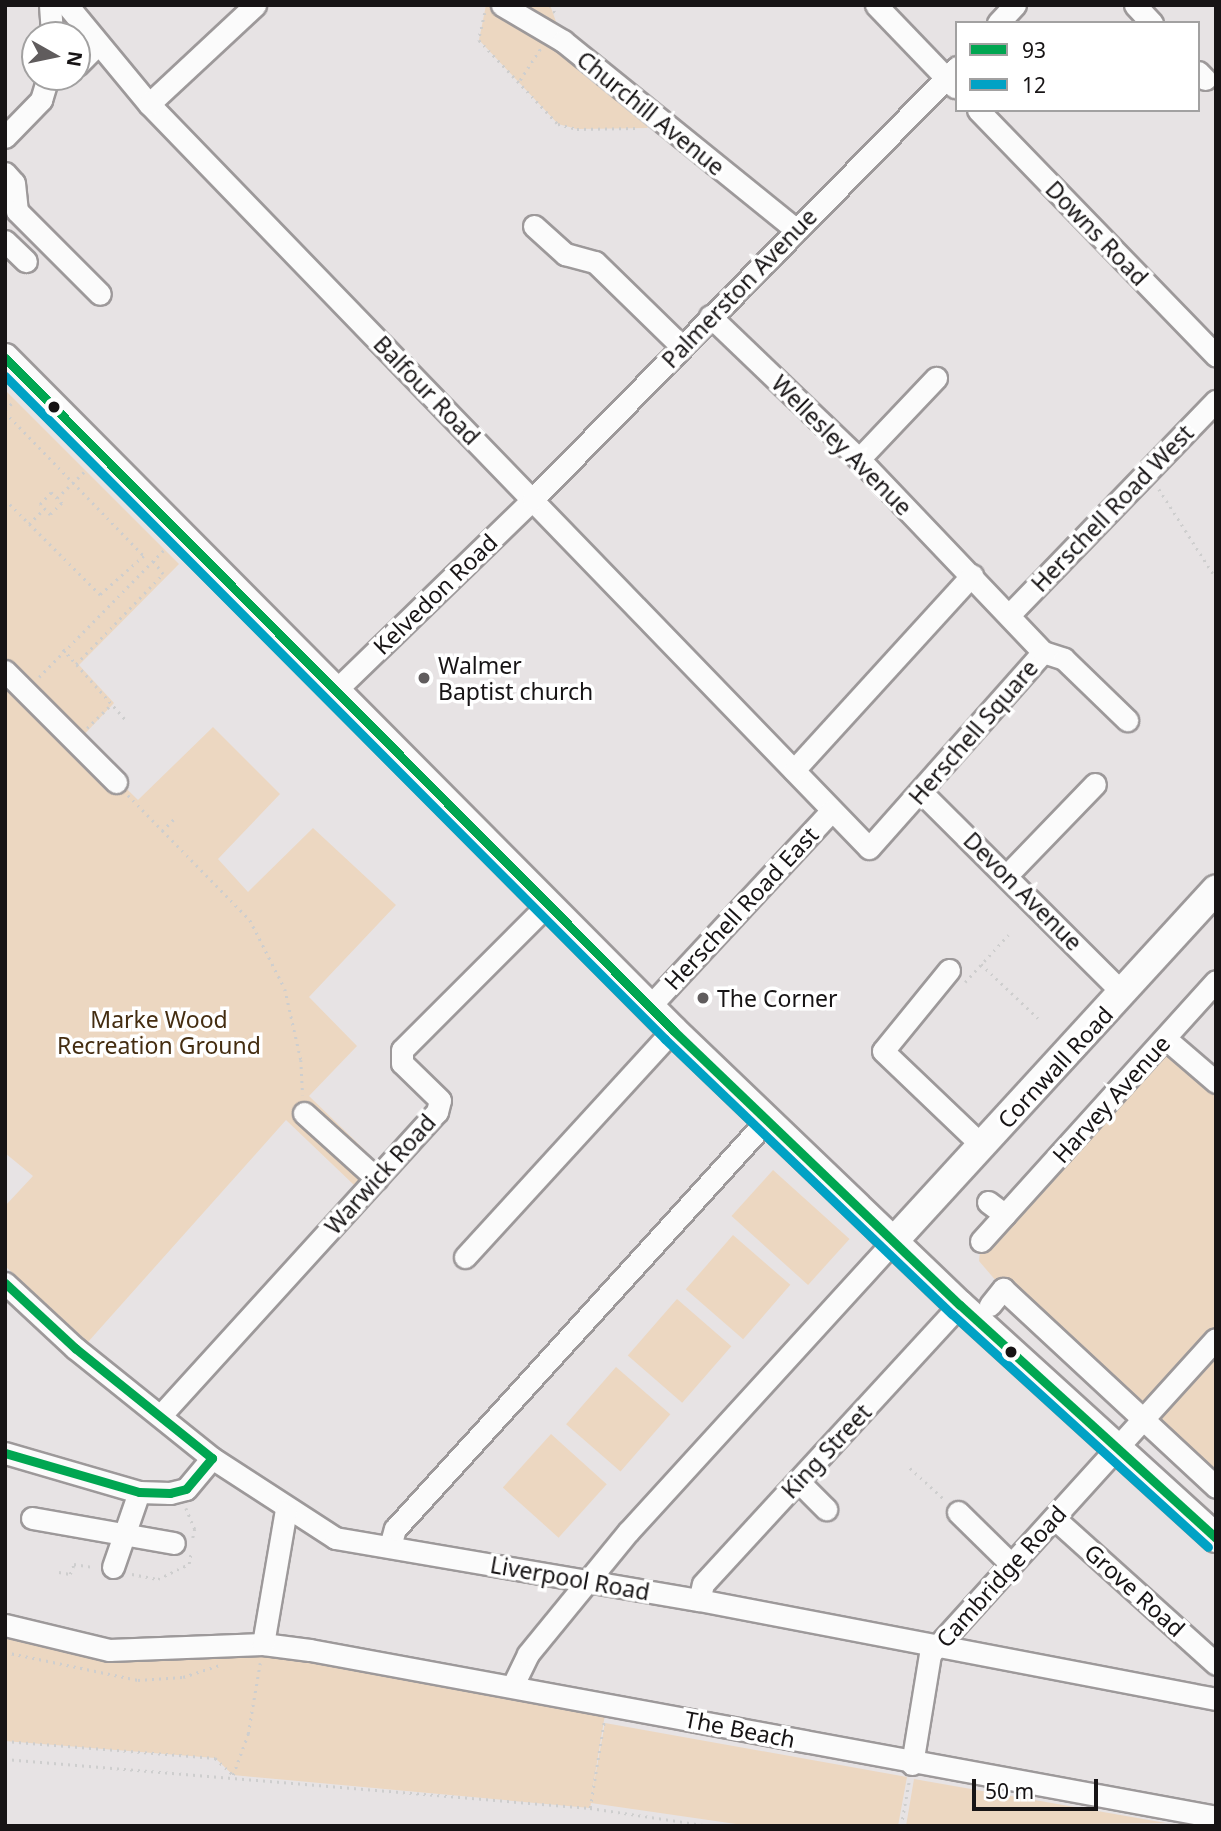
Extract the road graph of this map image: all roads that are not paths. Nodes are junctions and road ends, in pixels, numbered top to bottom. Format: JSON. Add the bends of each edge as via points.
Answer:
{"nodes":[{"id":1,"x":67,"y":5,"type":"edge"},
{"id":2,"x":255,"y":5,"type":"edge"},
{"id":3,"x":502,"y":5,"type":"edge"},
{"id":4,"x":876,"y":5,"type":"edge"},
{"id":5,"x":1015,"y":5,"type":"edge"},
{"id":6,"x":1135,"y":5,"type":"edge"},
{"id":7,"x":1000,"y":21,"type":"edge"},
{"id":8,"x":1150,"y":21,"type":"edge"},
{"id":9,"x":98,"y":44,"type":"junction"},
{"id":10,"x":91,"y":51,"type":"edge"},
{"id":11,"x":953,"y":78,"type":"edge"},
{"id":12,"x":44,"y":91,"type":"edge"},
{"id":13,"x":50,"y":91,"type":"edge"},
{"id":14,"x":41,"y":100,"type":"junction"},
{"id":15,"x":149,"y":104,"type":"junction"},
{"id":16,"x":980,"y":112,"type":"edge"},
{"id":17,"x":5,"y":137,"type":"edge"},
{"id":18,"x":5,"y":173,"type":"edge"},
{"id":19,"x":534,"y":226,"type":"dead end"},
{"id":20,"x":795,"y":229,"type":"junction"},
{"id":21,"x":5,"y":241,"type":"edge"},
{"id":22,"x":26,"y":261,"type":"dead end"},
{"id":23,"x":100,"y":294,"type":"dead end"},
{"id":24,"x":710,"y":316,"type":"junction"},
{"id":25,"x":681,"y":346,"type":"junction"},
{"id":26,"x":1216,"y":356,"type":"edge"},
{"id":27,"x":5,"y":358,"type":"edge"},
{"id":28,"x":936,"y":378,"type":"dead end"},
{"id":29,"x":1216,"y":401,"type":"edge"},
{"id":30,"x":859,"y":459,"type":"junction"},
{"id":31,"x":533,"y":499,"type":"junction"},
{"id":32,"x":972,"y":575,"type":"junction"},
{"id":33,"x":1009,"y":615,"type":"junction"},
{"id":34,"x":1043,"y":652,"type":"junction"},
{"id":35,"x":5,"y":671,"type":"edge"},
{"id":36,"x":337,"y":689,"type":"junction"},
{"id":37,"x":1127,"y":720,"type":"dead end"},
{"id":38,"x":794,"y":770,"type":"junction"},
{"id":39,"x":116,"y":782,"type":"road end"},
{"id":40,"x":1095,"y":784,"type":"dead end"},
{"id":41,"x":921,"y":792,"type":"junction"},
{"id":42,"x":831,"y":811,"type":"junction"},
{"id":43,"x":1009,"y":874,"type":"junction"},
{"id":44,"x":1216,"y":890,"type":"edge"},
{"id":45,"x":549,"y":904,"type":"junction"},
{"id":46,"x":954,"y":979,"type":"road end"},
{"id":47,"x":1216,"y":981,"type":"edge"},
{"id":48,"x":1123,"y":993,"type":"junction"},
{"id":49,"x":651,"y":1005,"type":"junction"},
{"id":50,"x":673,"y":1030,"type":"junction"},
{"id":51,"x":1166,"y":1039,"type":"junction"},
{"id":52,"x":1216,"y":1082,"type":"edge"},
{"id":53,"x":304,"y":1113,"type":"road end"},
{"id":54,"x":767,"y":1120,"type":"junction"},
{"id":55,"x":986,"y":1142,"type":"junction"},
{"id":56,"x":377,"y":1179,"type":"junction"},
{"id":57,"x":981,"y":1241,"type":"dead end"},
{"id":58,"x":894,"y":1242,"type":"junction"},
{"id":59,"x":465,"y":1257,"type":"dead end"},
{"id":60,"x":5,"y":1283,"type":"edge"},
{"id":61,"x":960,"y":1305,"type":"junction"},
{"id":62,"x":990,"y":1305,"type":"dead end"},
{"id":63,"x":1216,"y":1339,"type":"edge"},
{"id":64,"x":161,"y":1415,"type":"junction"},
{"id":65,"x":1142,"y":1419,"type":"junction"},
{"id":66,"x":1118,"y":1447,"type":"junction"},
{"id":67,"x":5,"y":1453,"type":"edge"},
{"id":68,"x":212,"y":1458,"type":"junction"},
{"id":69,"x":798,"y":1481,"type":"junction"},
{"id":70,"x":1216,"y":1487,"type":"edge"},
{"id":71,"x":139,"y":1492,"type":"junction"},
{"id":72,"x":826,"y":1509,"type":"dead end"},
{"id":73,"x":286,"y":1510,"type":"junction"},
{"id":74,"x":958,"y":1512,"type":"road end"},
{"id":75,"x":32,"y":1518,"type":"dead end"},
{"id":76,"x":1054,"y":1518,"type":"junction"},
{"id":77,"x":122,"y":1534,"type":"junction"},
{"id":78,"x":1216,"y":1538,"type":"edge"},
{"id":79,"x":174,"y":1543,"type":"dead end"},
{"id":80,"x":390,"y":1546,"type":"junction"},
{"id":81,"x":1011,"y":1564,"type":"junction"},
{"id":82,"x":113,"y":1567,"type":"dead end"},
{"id":83,"x":591,"y":1581,"type":"junction"},
{"id":84,"x":699,"y":1600,"type":"junction"},
{"id":85,"x":5,"y":1625,"type":"edge"},
{"id":86,"x":255,"y":1645,"type":"junction"},
{"id":87,"x":936,"y":1648,"type":"junction"},
{"id":88,"x":1216,"y":1664,"type":"edge"},
{"id":89,"x":513,"y":1685,"type":"junction"},
{"id":90,"x":1216,"y":1699,"type":"edge"},
{"id":91,"x":912,"y":1764,"type":"junction"},
{"id":92,"x":1216,"y":1817,"type":"edge"}],
"edges":[{"from":1,"to":9,"type":"street","name":"Balfour Road"},
{"from":2,"to":15,"type":"street"},
{"from":3,"to":20,"type":"street","name":"Churchill Avenue","via":[[550,34]]},
{"from":4,"to":11,"type":"street"},
{"from":5,"to":7,"type":"street"},
{"from":6,"to":8,"type":"street"},
{"from":9,"to":10,"type":"street"},
{"from":9,"to":15,"type":"street","name":"Balfour Road"},
{"from":11,"to":20,"type":"street","name":"Palmerston Avenue"},
{"from":12,"to":14,"type":"street"},
{"from":13,"to":14,"type":"street"},
{"from":14,"to":17,"type":"street"},
{"from":15,"to":31,"type":"street","name":"Balfour Road"},
{"from":16,"to":26,"type":"street","name":"Downs Road"},
{"from":18,"to":23,"type":"street","via":[[14,183],[17,211]]},
{"from":19,"to":25,"type":"street","via":[[565,254],[595,262]]},
{"from":20,"to":24,"type":"street","name":"Palmerston Avenue"},
{"from":21,"to":22,"type":"street"},
{"from":24,"to":25,"type":"street","name":"Palmerston Avenue"},
{"from":24,"to":30,"type":"street","name":"Wellesley Avenue"},
{"from":25,"to":31,"type":"street","name":"Palmerston Avenue"},
{"from":27,"to":36,"type":"main road"},
{"from":28,"to":30,"type":"street"},
{"from":29,"to":33,"type":"street","name":"Herschell Road West"},
{"from":30,"to":32,"type":"street","name":"Wellesley Avenue"},
{"from":31,"to":36,"type":"street","name":"Kelvedon Road"},
{"from":31,"to":38,"type":"street","name":"Balfour Road"},
{"from":32,"to":33,"type":"street","name":"Herschell Square"},
{"from":32,"to":38,"type":"street"},
{"from":33,"to":34,"type":"street","name":"Herschell Square"},
{"from":34,"to":37,"type":"street","via":[[1064,659]]},
{"from":34,"to":41,"type":"street","name":"Herschell Square"},
{"from":35,"to":39,"type":"street"},
{"from":36,"to":45,"type":"main road"},
{"from":38,"to":42,"type":"street","name":"Herschell Square"},
{"from":40,"to":43,"type":"street"},
{"from":41,"to":42,"type":"street","name":"Herschell Square","via":[[869,848]]},
{"from":41,"to":43,"type":"street","name":"Devon Avenue"},
{"from":42,"to":49,"type":"street","name":"Herschell Road East"},
{"from":43,"to":48,"type":"street","name":"Devon Avenue"},
{"from":44,"to":48,"type":"main road","name":"Cornwall Road"},
{"from":45,"to":49,"type":"main road"},
{"from":45,"to":56,"type":"street","name":"Warwick Road","via":[[402,1051],[402,1063],[440,1100],[437,1112]]},
{"from":46,"to":55,"type":"street","via":[[883,1051],[972,1137]]},
{"from":47,"to":51,"type":"street","name":"Harvey Avenue"},
{"from":48,"to":55,"type":"main road","name":"Cornwall Road"},
{"from":49,"to":50,"type":"main road"},
{"from":50,"to":54,"type":"main road"},
{"from":50,"to":59,"type":"street"},
{"from":51,"to":52,"type":"street"},
{"from":51,"to":57,"type":"street","name":"Harvey Avenue","via":[[996,1209]]},
{"from":53,"to":56,"type":"street"},
{"from":54,"to":58,"type":"main road"},
{"from":54,"to":80,"type":"street","via":[[511,1418],[395,1529]]},
{"from":55,"to":58,"type":"main road","name":"Cornwall Road"},
{"from":56,"to":64,"type":"street","name":"Warwick Road"},
{"from":58,"to":61,"type":"main road"},
{"from":58,"to":83,"type":"street","via":[[704,1438]]},
{"from":60,"to":64,"type":"street","name":"Liverpool Road","via":[[75,1348]]},
{"from":61,"to":66,"type":"main road"},
{"from":61,"to":69,"type":"street","name":"King Street"},
{"from":62,"to":65,"type":"street","via":[[1003,1289]]},
{"from":63,"to":65,"type":"street","name":"Cambridge Road"},
{"from":64,"to":68,"type":"street","name":"Liverpool Road"},
{"from":65,"to":66,"type":"street","name":"Cambridge Road"},
{"from":65,"to":70,"type":"street"},
{"from":66,"to":76,"type":"street","name":"Cambridge Road"},
{"from":66,"to":78,"type":"main road"},
{"from":67,"to":71,"type":"street"},
{"from":68,"to":71,"type":"street","via":[[186,1489]]},
{"from":68,"to":73,"type":"street","name":"Liverpool Road"},
{"from":69,"to":72,"type":"street"},
{"from":69,"to":84,"type":"street","name":"King Street","via":[[703,1584]]},
{"from":71,"to":77,"type":"street"},
{"from":73,"to":80,"type":"street","name":"Liverpool Road","via":[[335,1538]]},
{"from":73,"to":86,"type":"street"},
{"from":74,"to":81,"type":"street"},
{"from":75,"to":77,"type":"street"},
{"from":76,"to":81,"type":"street","name":"Cambridge Road"},
{"from":76,"to":88,"type":"street","name":"Grove Road"},
{"from":77,"to":79,"type":"street"},
{"from":77,"to":82,"type":"street"},
{"from":80,"to":83,"type":"street","name":"Liverpool Road"},
{"from":81,"to":87,"type":"street","name":"Cambridge Road"},
{"from":83,"to":84,"type":"street","name":"Liverpool Road"},
{"from":83,"to":89,"type":"street","via":[[528,1654]]},
{"from":84,"to":87,"type":"street","name":"Liverpool Road"},
{"from":85,"to":86,"type":"street","name":"The Beach","via":[[109,1650]]},
{"from":86,"to":89,"type":"street","name":"The Beach"},
{"from":87,"to":90,"type":"street","name":"Liverpool Road"},
{"from":87,"to":91,"type":"street","name":"Cambridge Road","via":[[930,1654]]},
{"from":89,"to":91,"type":"street","name":"The Beach"},
{"from":91,"to":92,"type":"street","name":"The Beach"}]}
